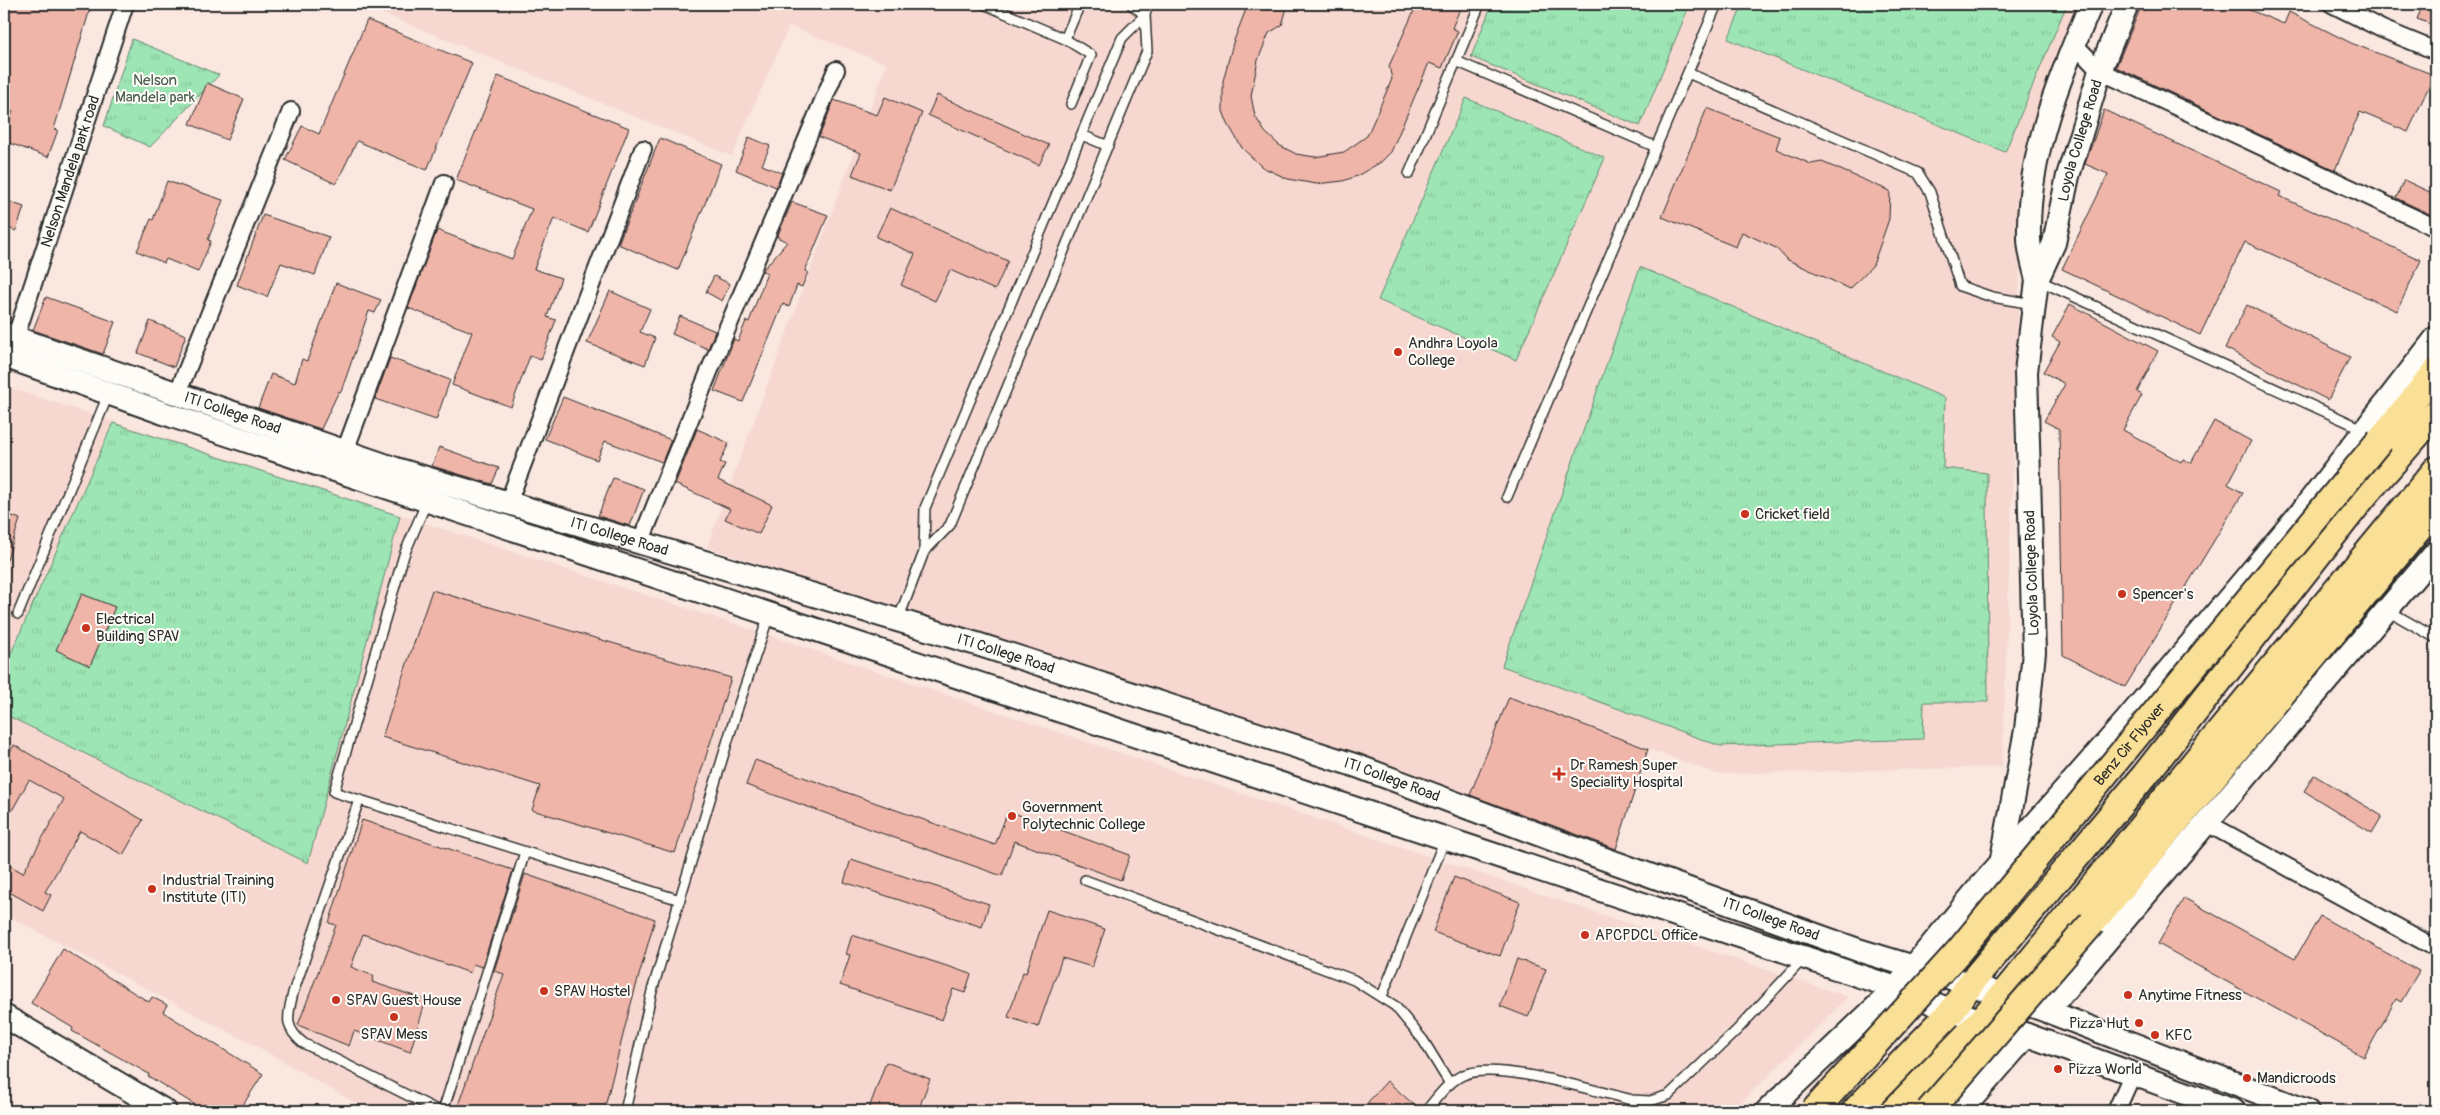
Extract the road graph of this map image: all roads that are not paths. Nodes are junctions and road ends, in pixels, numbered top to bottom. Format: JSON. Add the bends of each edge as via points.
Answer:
{"nodes":[{"id":1,"x":125,"y":4,"type":"edge"},
{"id":2,"x":984,"y":4,"type":"edge"},
{"id":3,"x":1080,"y":4,"type":"edge"},
{"id":4,"x":1131,"y":4,"type":"edge"},
{"id":5,"x":1148,"y":4,"type":"edge"},
{"id":6,"x":1480,"y":4,"type":"edge"},
{"id":7,"x":1717,"y":4,"type":"edge"},
{"id":8,"x":2091,"y":4,"type":"edge"},
{"id":9,"x":2127,"y":4,"type":"edge"},
{"id":10,"x":2332,"y":4,"type":"edge"},
{"id":11,"x":1145,"y":15,"type":"junction"},
{"id":12,"x":1065,"y":39,"type":"junction"},
{"id":13,"x":2074,"y":44,"type":"junction"},
{"id":14,"x":2436,"y":51,"type":"edge"},
{"id":15,"x":1456,"y":61,"type":"junction"},
{"id":16,"x":836,"y":70,"type":"dead end"},
{"id":17,"x":2100,"y":71,"type":"junction"},
{"id":18,"x":1688,"y":72,"type":"junction"},
{"id":19,"x":1071,"y":104,"type":"dead end"},
{"id":20,"x":291,"y":111,"type":"dead end"},
{"id":21,"x":1082,"y":135,"type":"junction"},
{"id":22,"x":1108,"y":146,"type":"junction"},
{"id":23,"x":1656,"y":147,"type":"junction"},
{"id":24,"x":643,"y":149,"type":"dead end"},
{"id":25,"x":1409,"y":174,"type":"dead end"},
{"id":26,"x":444,"y":183,"type":"dead end"},
{"id":27,"x":2436,"y":228,"type":"edge"},
{"id":28,"x":2037,"y":280,"type":"junction"},
{"id":29,"x":2034,"y":304,"type":"junction"},
{"id":30,"x":2436,"y":338,"type":"edge"},
{"id":31,"x":8,"y":346,"type":"edge"},
{"id":32,"x":2436,"y":372,"type":"edge"},
{"id":33,"x":178,"y":392,"type":"junction"},
{"id":34,"x":108,"y":394,"type":"junction"},
{"id":35,"x":2436,"y":413,"type":"edge"},
{"id":36,"x":2372,"y":435,"type":"junction"},
{"id":37,"x":345,"y":451,"type":"junction"},
{"id":38,"x":2436,"y":470,"type":"edge"},
{"id":39,"x":1507,"y":497,"type":"dead end"},
{"id":40,"x":428,"y":501,"type":"junction"},
{"id":41,"x":508,"y":503,"type":"junction"},
{"id":42,"x":2436,"y":508,"type":"edge"},
{"id":43,"x":640,"y":542,"type":"junction"},
{"id":44,"x":924,"y":552,"type":"junction"},
{"id":45,"x":2436,"y":552,"type":"edge"},
{"id":46,"x":2387,"y":609,"type":"junction"},
{"id":47,"x":18,"y":614,"type":"dead end"},
{"id":48,"x":770,"y":614,"type":"junction"},
{"id":49,"x":898,"y":620,"type":"junction"},
{"id":50,"x":2436,"y":638,"type":"edge"},
{"id":51,"x":359,"y":800,"type":"junction"},
{"id":52,"x":2205,"y":822,"type":"junction"},
{"id":53,"x":1445,"y":838,"type":"junction"},
{"id":54,"x":525,"y":852,"type":"junction"},
{"id":55,"x":2001,"y":864,"type":"junction"},
{"id":56,"x":1085,"y":880,"type":"dead end"},
{"id":57,"x":680,"y":900,"type":"junction"},
{"id":58,"x":2432,"y":946,"type":"dead end"},
{"id":59,"x":1804,"y":958,"type":"junction"},
{"id":60,"x":1914,"y":966,"type":"junction"},
{"id":61,"x":1970,"y":984,"type":"junction"},
{"id":62,"x":1896,"y":988,"type":"junction"},
{"id":63,"x":2002,"y":995,"type":"junction"},
{"id":64,"x":1382,"y":996,"type":"junction"},
{"id":65,"x":1952,"y":1011,"type":"junction"},
{"id":66,"x":2047,"y":1011,"type":"junction"},
{"id":67,"x":4,"y":1016,"type":"edge"},
{"id":68,"x":1982,"y":1020,"type":"junction"},
{"id":69,"x":2027,"y":1035,"type":"junction"},
{"id":70,"x":2133,"y":1073,"type":"junction"},
{"id":71,"x":1450,"y":1084,"type":"junction"},
{"id":72,"x":2220,"y":1109,"type":"edge"},
{"id":73,"x":165,"y":1111,"type":"edge"},
{"id":74,"x":439,"y":1111,"type":"edge"},
{"id":75,"x":443,"y":1111,"type":"edge"},
{"id":76,"x":625,"y":1111,"type":"edge"},
{"id":77,"x":1426,"y":1111,"type":"edge"},
{"id":78,"x":1767,"y":1111,"type":"edge"},
{"id":79,"x":1814,"y":1111,"type":"edge"},
{"id":80,"x":1855,"y":1111,"type":"edge"},
{"id":81,"x":1894,"y":1111,"type":"edge"},
{"id":82,"x":1929,"y":1111,"type":"edge"},
{"id":83,"x":1961,"y":1111,"type":"edge"},
{"id":84,"x":2116,"y":1111,"type":"edge"},
{"id":85,"x":2307,"y":1111,"type":"edge"}],
"edges":[{"from":1,"to":31,"type":"street","name":"Nelson Mandela park road"},
{"from":2,"to":12,"type":"lane"},
{"from":3,"to":12,"type":"lane"},
{"from":4,"to":11,"type":"lane"},
{"from":5,"to":11,"type":"lane"},
{"from":6,"to":15,"type":"lane"},
{"from":7,"to":18,"type":"lane"},
{"from":8,"to":13,"type":"street","name":"Loyola College Road"},
{"from":9,"to":17,"type":"street","name":"Loyola College Road"},
{"from":10,"to":14,"type":"street"},
{"from":11,"to":21,"type":"lane","via":[[1122,38]]},
{"from":11,"to":22,"type":"lane","via":[[1147,51]]},
{"from":12,"to":19,"type":"lane","via":[[1090,55]]},
{"from":13,"to":17,"type":"street"},
{"from":13,"to":28,"type":"street","name":"Loyola College Road","via":[[2045,122],[2034,168],[2028,240]]},
{"from":15,"to":23,"type":"lane"},
{"from":15,"to":25,"type":"lane"},
{"from":16,"to":43,"type":"street"},
{"from":17,"to":27,"type":"street"},
{"from":17,"to":28,"type":"street","name":"Loyola College Road","via":[[2068,176],[2054,243]]},
{"from":18,"to":23,"type":"lane"},
{"from":18,"to":29,"type":"lane","via":[[1918,173],[1930,192],[1960,286],[1992,297]]},
{"from":20,"to":33,"type":"street"},
{"from":21,"to":22,"type":"lane"},
{"from":21,"to":44,"type":"lane","via":[[925,508]]},
{"from":22,"to":44,"type":"lane","via":[[950,525]]},
{"from":23,"to":39,"type":"lane"},
{"from":24,"to":41,"type":"street"},
{"from":26,"to":37,"type":"street"},
{"from":28,"to":29,"type":"street","name":"Loyola College Road"},
{"from":28,"to":36,"type":"lane"},
{"from":29,"to":55,"type":"street","name":"Loyola College Road","via":[[2026,372],[2034,652],[2026,730]]},
{"from":30,"to":36,"type":"street"},
{"from":31,"to":33,"type":"street","name":"ITI College Road"},
{"from":31,"to":34,"type":"street","name":"ITI College Road"},
{"from":32,"to":36,"type":"main road","name":"Benz Cir Flyover"},
{"from":33,"to":37,"type":"street","name":"ITI College Road"},
{"from":34,"to":40,"type":"street","name":"ITI College Road"},
{"from":34,"to":47,"type":"lane"},
{"from":35,"to":61,"type":"main road","via":[[2364,497],[2145,775]]},
{"from":36,"to":55,"type":"street","via":[[2302,511]]},
{"from":36,"to":79,"type":"main road","name":"Benz Cir Flyover","bridge":true,"via":[[1959,951]]},
{"from":37,"to":41,"type":"street","name":"ITI College Road"},
{"from":38,"to":63,"type":"main road"},
{"from":40,"to":48,"type":"street","name":"ITI College Road"},
{"from":40,"to":51,"type":"lane","via":[[404,555],[334,792]]},
{"from":41,"to":43,"type":"street","name":"ITI College Road"},
{"from":42,"to":82,"type":"main road","bridge":true,"via":[[2092,923]]},
{"from":43,"to":49,"type":"street","name":"ITI College Road"},
{"from":44,"to":49,"type":"lane"},
{"from":45,"to":46,"type":"street"},
{"from":46,"to":50,"type":"lane"},
{"from":46,"to":52,"type":"street"},
{"from":48,"to":53,"type":"street","name":"ITI College Road"},
{"from":48,"to":57,"type":"lane","via":[[738,707]]},
{"from":49,"to":60,"type":"street","name":"ITI College Road","via":[[1357,766],[1858,950]]},
{"from":51,"to":54,"type":"lane"},
{"from":51,"to":74,"type":"lane","via":[[287,1016],[294,1036],[304,1043]]},
{"from":52,"to":58,"type":"street"},
{"from":52,"to":66,"type":"street"},
{"from":53,"to":59,"type":"street","name":"ITI College Road"},
{"from":53,"to":64,"type":"lane"},
{"from":54,"to":57,"type":"lane"},
{"from":54,"to":75,"type":"lane"},
{"from":55,"to":60,"type":"street"},
{"from":56,"to":64,"type":"lane","via":[[1354,980]]},
{"from":57,"to":76,"type":"lane","via":[[652,991]]},
{"from":59,"to":62,"type":"street","name":"ITI College Road"},
{"from":59,"to":71,"type":"lane","via":[[1737,1030],[1669,1095],[1650,1101],[1632,1100],[1504,1071],[1478,1071],[1462,1075]]},
{"from":60,"to":61,"type":"street","name":"ITI College Road"},
{"from":60,"to":62,"type":"street"},
{"from":61,"to":63,"type":"street","name":"ITI College Road"},
{"from":61,"to":65,"type":"main road"},
{"from":62,"to":65,"type":"street","name":"ITI College Road"},
{"from":62,"to":78,"type":"street"},
{"from":63,"to":66,"type":"street","name":"ITI College Road"},
{"from":63,"to":68,"type":"main road"},
{"from":64,"to":71,"type":"lane","via":[[1395,1006],[1423,1040]]},
{"from":65,"to":68,"type":"street","name":"ITI College Road"},
{"from":65,"to":80,"type":"main road"},
{"from":66,"to":85,"type":"street","name":"ITI College Road"},
{"from":67,"to":73,"type":"street"},
{"from":68,"to":69,"type":"street","name":"ITI College Road"},
{"from":68,"to":81,"type":"main road"},
{"from":69,"to":70,"type":"street","name":"ITI College Road"},
{"from":69,"to":83,"type":"street"},
{"from":70,"to":72,"type":"street","name":"ITI College Road"},
{"from":70,"to":84,"type":"street"},
{"from":71,"to":77,"type":"lane"}]}
